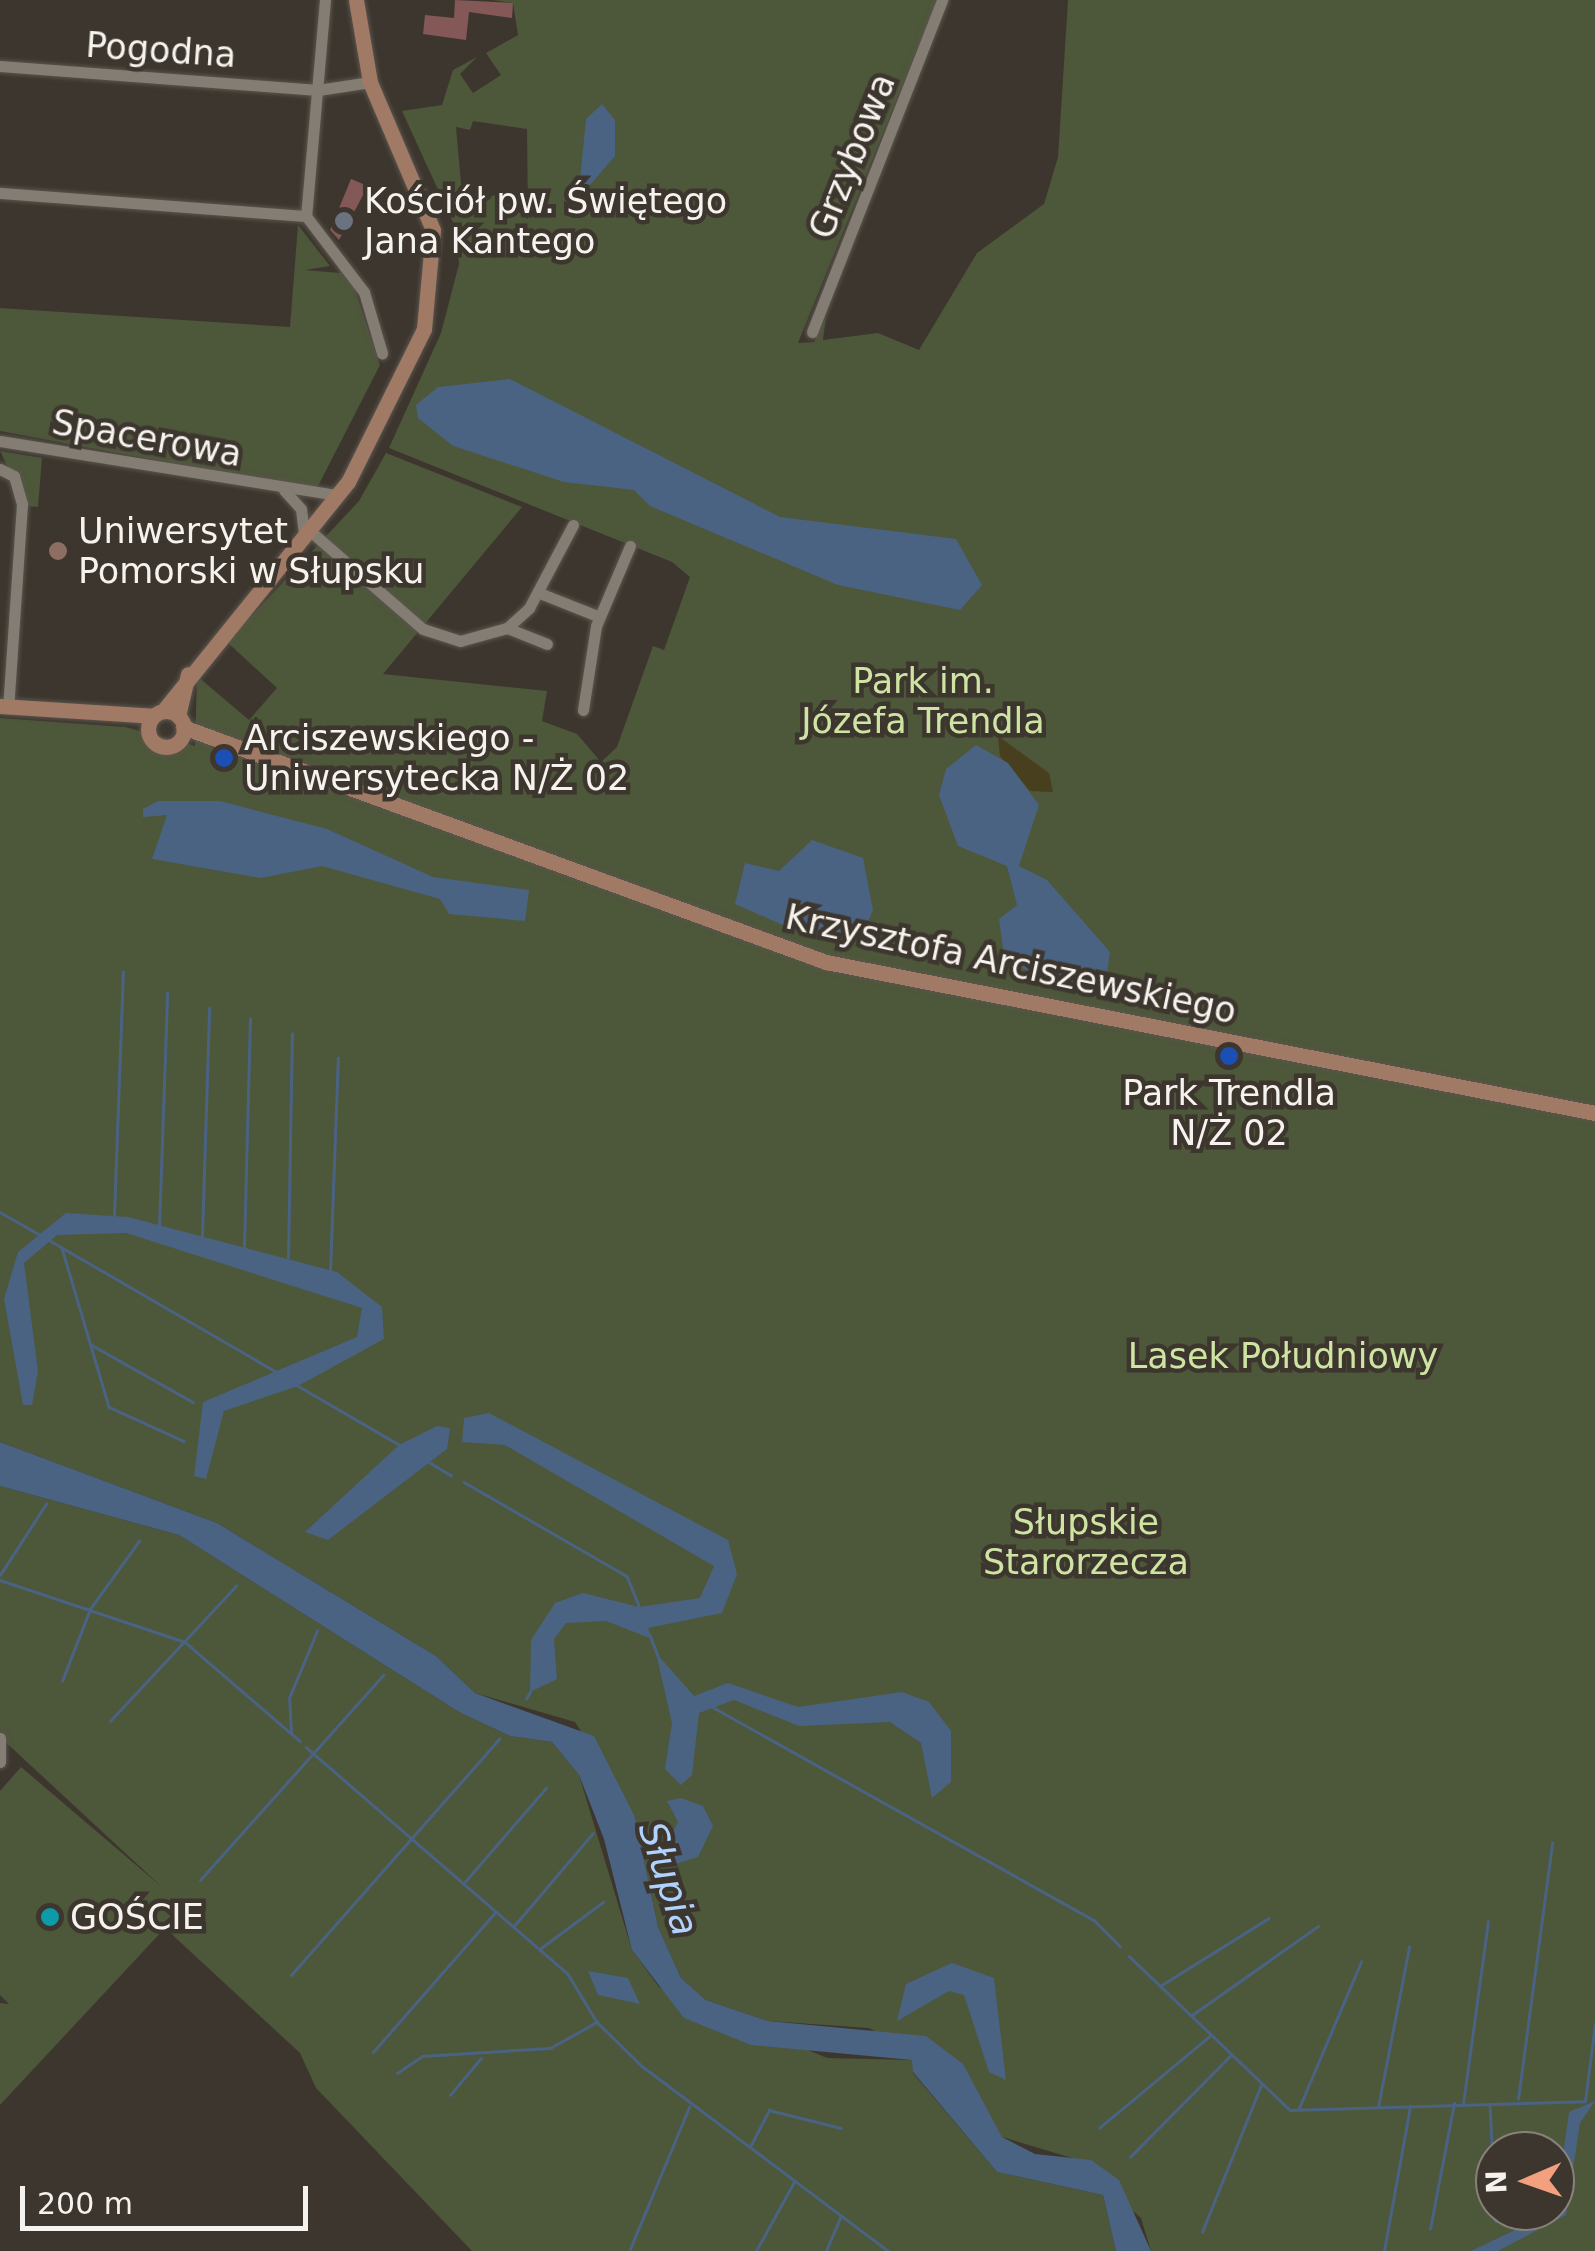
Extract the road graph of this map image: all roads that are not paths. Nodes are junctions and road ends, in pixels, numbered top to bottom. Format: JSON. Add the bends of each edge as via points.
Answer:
{"nodes":[{"id":1,"x":324,"y":0,"type":"edge"},
{"id":2,"x":356,"y":0,"type":"edge"},
{"id":3,"x":364,"y":0,"type":"edge"},
{"id":4,"x":942,"y":0,"type":"edge"},
{"id":5,"x":0,"y":66,"type":"edge"},
{"id":6,"x":370,"y":82,"type":"junction"},
{"id":7,"x":318,"y":90,"type":"junction"},
{"id":8,"x":383,"y":104,"type":"junction"},
{"id":9,"x":0,"y":194,"type":"edge"},
{"id":10,"x":306,"y":216,"type":"junction"},
{"id":11,"x":812,"y":332,"type":"dead end"},
{"id":12,"x":382,"y":354,"type":"dead end"},
{"id":13,"x":0,"y":441,"type":"edge"},
{"id":14,"x":0,"y":469,"type":"edge"},
{"id":15,"x":284,"y":490,"type":"junction"},
{"id":16,"x":338,"y":495,"type":"junction"},
{"id":17,"x":573,"y":525,"type":"dead end"},
{"id":18,"x":306,"y":533,"type":"junction"},
{"id":19,"x":630,"y":546,"type":"dead end"},
{"id":20,"x":542,"y":594,"type":"junction"},
{"id":21,"x":600,"y":617,"type":"junction"},
{"id":22,"x":507,"y":628,"type":"junction"},
{"id":23,"x":547,"y":644,"type":"dead end"},
{"id":24,"x":4,"y":707,"type":"edge"},
{"id":25,"x":583,"y":710,"type":"dead end"},
{"id":26,"x":168,"y":724,"type":"junction"},
{"id":27,"x":1595,"y":1113,"type":"edge"},
{"id":28,"x":0,"y":1738,"type":"edge"},
{"id":29,"x":1,"y":1757,"type":"edge"}],
"edges":[{"from":1,"to":7,"type":"street"},
{"from":2,"to":6,"type":"street"},
{"from":3,"to":8,"type":"street"},
{"from":4,"to":11,"type":"street","name":"Grzybowa"},
{"from":5,"to":7,"type":"street","name":"Pogodna"},
{"from":6,"to":7,"type":"street","name":"Pogodna"},
{"from":6,"to":8,"type":"street"},
{"from":7,"to":10,"type":"street"},
{"from":8,"to":16,"type":"street","via":[[436,251],[408,365]]},
{"from":9,"to":10,"type":"street"},
{"from":10,"to":12,"type":"street","via":[[359,282]]},
{"from":13,"to":15,"type":"street","name":"Spacerowa"},
{"from":14,"to":24,"type":"street","via":[[14,476],[22,504]]},
{"from":15,"to":16,"type":"street","name":"Spacerowa"},
{"from":15,"to":18,"type":"street","name":"Spacerowa","via":[[302,509]]},
{"from":16,"to":18,"type":"street"},
{"from":17,"to":20,"type":"street"},
{"from":18,"to":22,"type":"street","via":[[423,628],[460,641]]},
{"from":18,"to":26,"type":"street","via":[[189,670]]},
{"from":19,"to":21,"type":"street"},
{"from":20,"to":21,"type":"street"},
{"from":20,"to":22,"type":"street"},
{"from":21,"to":25,"type":"street"},
{"from":22,"to":23,"type":"street"},
{"from":24,"to":26,"type":"street","name":"Krzysztofa Arciszewskiego"},
{"from":26,"to":27,"type":"street","name":"Krzysztofa Arciszewskiego","via":[[826,962]]},
{"from":28,"to":29,"type":"street"}]}
